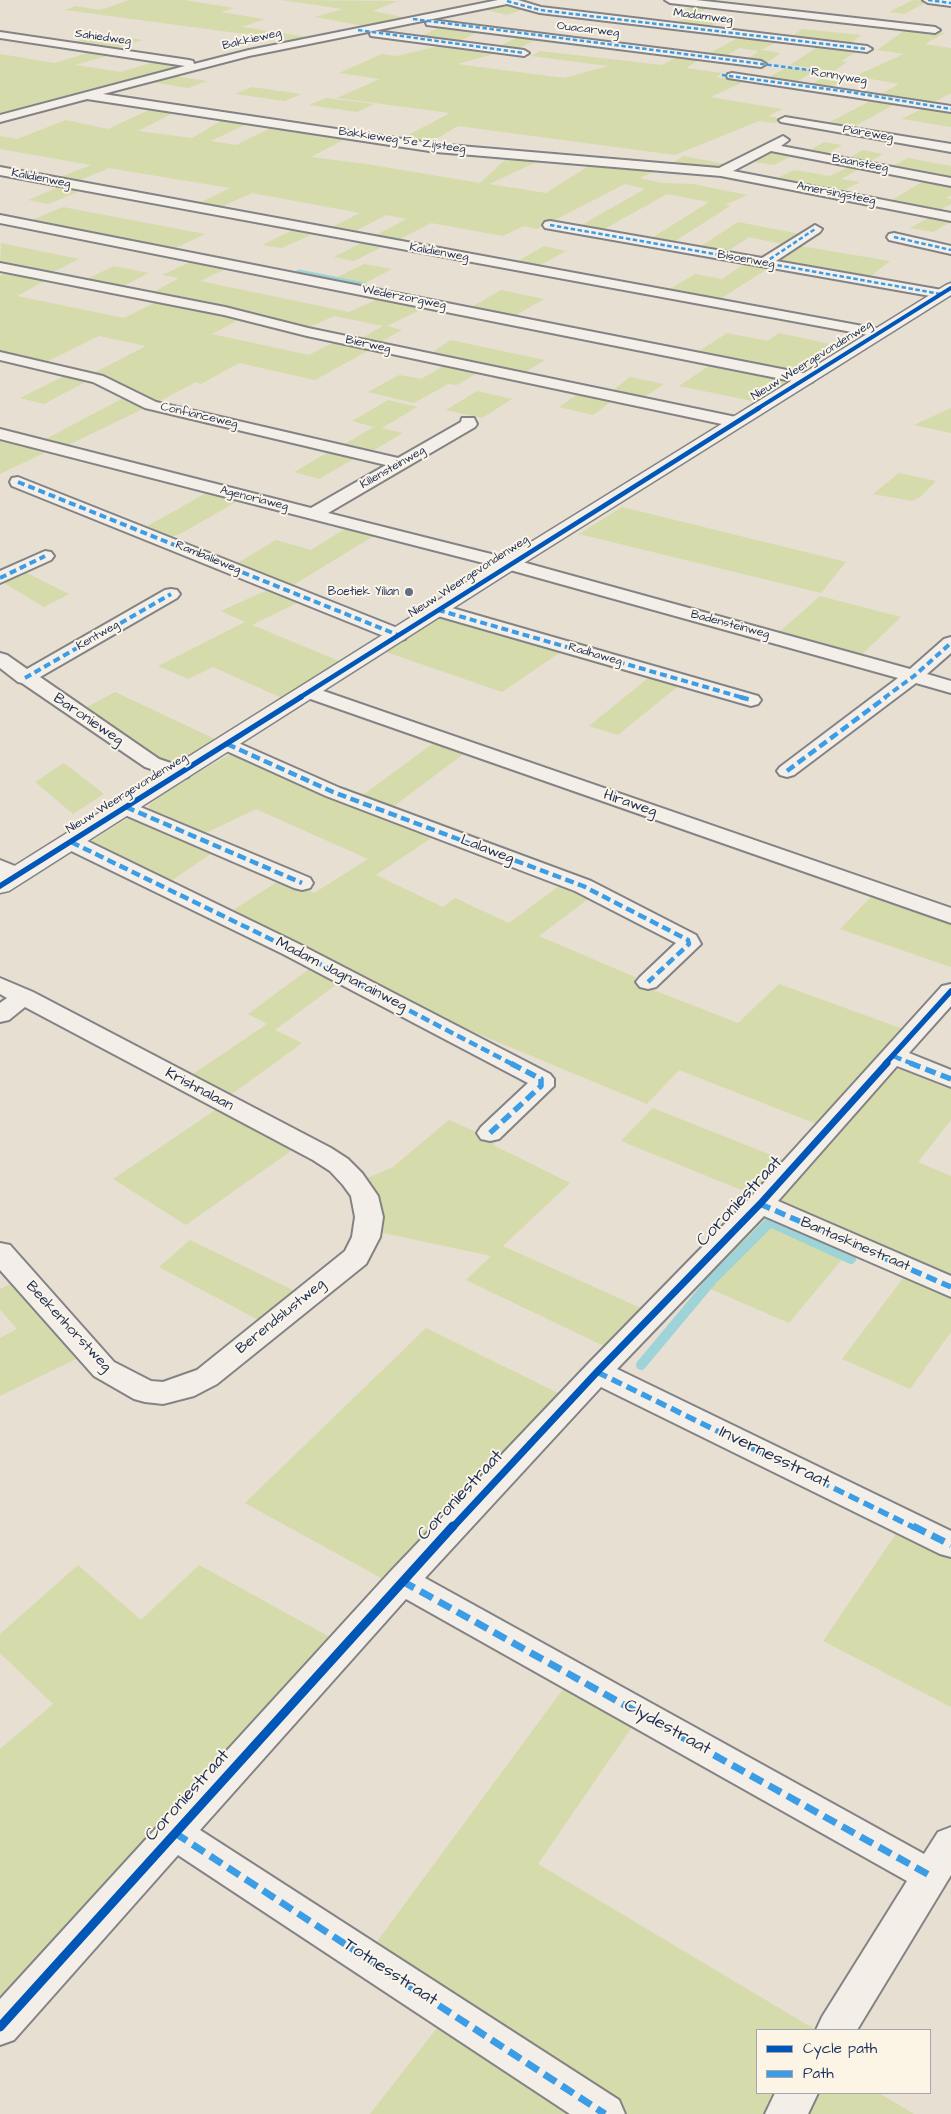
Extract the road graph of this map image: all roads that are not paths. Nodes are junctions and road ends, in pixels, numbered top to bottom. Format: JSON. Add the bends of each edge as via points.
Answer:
{"nodes":[{"id":1,"x":484,"y":0,"type":"edge"},
{"id":2,"x":670,"y":0,"type":"edge"},
{"id":3,"x":928,"y":0,"type":"edge"},
{"id":4,"x":506,"y":1,"type":"edge"},
{"id":5,"x":951,"y":3,"type":"edge"},
{"id":6,"x":413,"y":19,"type":"junction"},
{"id":7,"x":358,"y":30,"type":"junction"},
{"id":8,"x":935,"y":30,"type":"dead end"},
{"id":9,"x":0,"y":36,"type":"edge"},
{"id":10,"x":867,"y":49,"type":"dead end"},
{"id":11,"x":524,"y":53,"type":"dead end"},
{"id":12,"x":202,"y":64,"type":"junction"},
{"id":13,"x":760,"y":64,"type":"dead end"},
{"id":14,"x":722,"y":75,"type":"dead end"},
{"id":15,"x":85,"y":95,"type":"junction"},
{"id":16,"x":951,"y":109,"type":"edge"},
{"id":17,"x":0,"y":119,"type":"edge"},
{"id":18,"x":785,"y":120,"type":"dead end"},
{"id":19,"x":788,"y":137,"type":"dead end"},
{"id":20,"x":768,"y":147,"type":"junction"},
{"id":21,"x":951,"y":148,"type":"edge"},
{"id":22,"x":0,"y":171,"type":"edge"},
{"id":23,"x":721,"y":172,"type":"junction"},
{"id":24,"x":951,"y":182,"type":"edge"},
{"id":25,"x":951,"y":217,"type":"edge"},
{"id":26,"x":0,"y":219,"type":"edge"},
{"id":27,"x":550,"y":224,"type":"dead end"},
{"id":28,"x":815,"y":229,"type":"dead end"},
{"id":29,"x":894,"y":237,"type":"dead end"},
{"id":30,"x":951,"y":250,"type":"edge"},
{"id":31,"x":764,"y":263,"type":"junction"},
{"id":32,"x":0,"y":267,"type":"edge"},
{"id":33,"x":946,"y":291,"type":"edge"},
{"id":34,"x":878,"y":333,"type":"junction"},
{"id":35,"x":0,"y":356,"type":"edge"},
{"id":36,"x":807,"y":378,"type":"junction"},
{"id":37,"x":468,"y":420,"type":"dead end"},
{"id":38,"x":736,"y":422,"type":"junction"},
{"id":39,"x":0,"y":434,"type":"edge"},
{"id":40,"x":402,"y":464,"type":"junction"},
{"id":41,"x":18,"y":482,"type":"dead end"},
{"id":42,"x":313,"y":514,"type":"junction"},
{"id":43,"x":44,"y":556,"type":"dead end"},
{"id":44,"x":509,"y":564,"type":"junction"},
{"id":45,"x":0,"y":578,"type":"edge"},
{"id":46,"x":171,"y":594,"type":"dead end"},
{"id":47,"x":438,"y":610,"type":"junction"},
{"id":48,"x":398,"y":635,"type":"junction"},
{"id":49,"x":951,"y":642,"type":"edge"},
{"id":50,"x":0,"y":659,"type":"edge"},
{"id":51,"x":914,"y":676,"type":"junction"},
{"id":52,"x":25,"y":678,"type":"junction"},
{"id":53,"x":951,"y":687,"type":"edge"},
{"id":54,"x":309,"y":692,"type":"junction"},
{"id":55,"x":752,"y":700,"type":"dead end"},
{"id":56,"x":227,"y":744,"type":"junction"},
{"id":57,"x":787,"y":771,"type":"dead end"},
{"id":58,"x":181,"y":773,"type":"junction"},
{"id":59,"x":126,"y":808,"type":"junction"},
{"id":60,"x":71,"y":842,"type":"junction"},
{"id":61,"x":6,"y":876,"type":"edge"},
{"id":62,"x":302,"y":883,"type":"dead end"},
{"id":63,"x":951,"y":916,"type":"edge"},
{"id":64,"x":648,"y":982,"type":"dead end"},
{"id":65,"x":0,"y":985,"type":"edge"},
{"id":66,"x":951,"y":992,"type":"edge"},
{"id":67,"x":24,"y":997,"type":"junction"},
{"id":68,"x":0,"y":1014,"type":"edge"},
{"id":69,"x":893,"y":1056,"type":"junction"},
{"id":70,"x":951,"y":1079,"type":"edge"},
{"id":71,"x":490,"y":1133,"type":"dead end"},
{"id":72,"x":364,"y":1196,"type":"joint"},
{"id":73,"x":760,"y":1204,"type":"junction"},
{"id":74,"x":0,"y":1252,"type":"edge"},
{"id":75,"x":951,"y":1286,"type":"edge"},
{"id":76,"x":597,"y":1372,"type":"junction"},
{"id":77,"x":145,"y":1391,"type":"joint"},
{"id":78,"x":951,"y":1545,"type":"edge"},
{"id":79,"x":402,"y":1581,"type":"junction"},
{"id":80,"x":175,"y":1833,"type":"junction"},
{"id":81,"x":951,"y":1843,"type":"edge"},
{"id":82,"x":931,"y":1876,"type":"junction"},
{"id":83,"x":0,"y":2027,"type":"edge"},
{"id":84,"x":837,"y":2029,"type":"edge"},
{"id":85,"x":797,"y":2094,"type":"edge"},
{"id":86,"x":604,"y":2114,"type":"edge"},
{"id":87,"x":785,"y":2114,"type":"edge"}],
"edges":[{"from":1,"to":4,"type":"street","name":"Madamweg"},
{"from":2,"to":8,"type":"street"},
{"from":3,"to":5,"type":"street"},
{"from":4,"to":6,"type":"street","name":"Bakkieweg"},
{"from":4,"to":10,"type":"street","name":"Madamweg","via":[[540,10]]},
{"from":6,"to":7,"type":"street","name":"Bakkieweg"},
{"from":6,"to":13,"type":"street","name":"Ouacarweg"},
{"from":7,"to":11,"type":"street"},
{"from":7,"to":12,"type":"street","name":"Bakkieweg"},
{"from":9,"to":12,"type":"street","name":"Sahiedweg"},
{"from":12,"to":15,"type":"street","name":"Bakkieweg"},
{"from":14,"to":16,"type":"street","name":"Ronnyweg"},
{"from":15,"to":17,"type":"street","name":"Bakkieweg"},
{"from":15,"to":23,"type":"street","name":"Bakkieweg 5e Zijsteeg","via":[[436,148]]},
{"from":18,"to":21,"type":"street","name":"Piareweg"},
{"from":19,"to":20,"type":"street"},
{"from":20,"to":23,"type":"street"},
{"from":20,"to":24,"type":"street","name":"Baansteeg"},
{"from":22,"to":34,"type":"street","name":"Kalidienweg"},
{"from":23,"to":25,"type":"street","name":"Amersingsteeg"},
{"from":26,"to":36,"type":"street","name":"Wederzorgweg"},
{"from":27,"to":31,"type":"street","name":"Bisoenweg"},
{"from":28,"to":31,"type":"street"},
{"from":29,"to":30,"type":"street"},
{"from":31,"to":33,"type":"street","name":"Bisoenweg"},
{"from":32,"to":38,"type":"street","name":"Bierweg","via":[[224,311],[307,332]]},
{"from":33,"to":34,"type":"street","name":"Nieuw Weergevondenweg"},
{"from":34,"to":36,"type":"street","name":"Nieuw Weergevondenweg"},
{"from":35,"to":40,"type":"street","name":"Confianceweg","via":[[98,379],[151,405]]},
{"from":36,"to":38,"type":"street","name":"Nieuw Weergevondenweg"},
{"from":37,"to":40,"type":"street","name":"Killensteinweg","via":[[469,424]]},
{"from":38,"to":44,"type":"street","name":"Nieuw Weergevondenweg"},
{"from":39,"to":42,"type":"street","name":"Agenoriaweg"},
{"from":40,"to":42,"type":"street","name":"Killensteinweg"},
{"from":41,"to":48,"type":"street","name":"Rambalieweg"},
{"from":42,"to":44,"type":"street","name":"Agenoriaweg"},
{"from":43,"to":45,"type":"street"},
{"from":44,"to":47,"type":"street","name":"Nieuw Weergevondenweg"},
{"from":44,"to":51,"type":"street","name":"Badensteinweg"},
{"from":46,"to":52,"type":"street","name":"Kentweg"},
{"from":47,"to":48,"type":"street","name":"Nieuw Weergevondenweg"},
{"from":47,"to":55,"type":"street","name":"Radhaweg"},
{"from":48,"to":54,"type":"street","name":"Nieuw Weergevondenweg"},
{"from":49,"to":51,"type":"street"},
{"from":50,"to":52,"type":"street","name":"Baronieweg"},
{"from":51,"to":53,"type":"street","name":"Badensteinweg"},
{"from":51,"to":57,"type":"street"},
{"from":52,"to":58,"type":"street","name":"Baronieweg","via":[[152,763]]},
{"from":54,"to":56,"type":"street","name":"Nieuw Weergevondenweg"},
{"from":54,"to":63,"type":"street","name":"Hiraweg"},
{"from":56,"to":58,"type":"street","name":"Nieuw Weergevondenweg"},
{"from":56,"to":64,"type":"street","name":"Lalaweg","via":[[333,792],[583,886],[688,940],[689,944]]},
{"from":58,"to":59,"type":"street","name":"Nieuw Weergevondenweg"},
{"from":59,"to":60,"type":"street","name":"Nieuw Weergevondenweg"},
{"from":59,"to":62,"type":"street"},
{"from":60,"to":61,"type":"street","name":"Nieuw Weergevondenweg"},
{"from":60,"to":71,"type":"street","name":"Madam Jagnarainweg","via":[[291,949],[541,1079],[541,1086]]},
{"from":65,"to":67,"type":"street","name":"Krishnalaan"},
{"from":66,"to":69,"type":"street","name":"Coroniestraat"},
{"from":67,"to":68,"type":"street"},
{"from":67,"to":72,"type":"street","name":"Krishnalaan","via":[[322,1154],[346,1172]]},
{"from":69,"to":70,"type":"street"},
{"from":69,"to":73,"type":"street","name":"Coroniestraat"},
{"from":72,"to":77,"type":"street","name":"Berendslustweg","via":[[370,1217],[366,1237],[356,1257],[207,1377],[163,1393]]},
{"from":73,"to":75,"type":"street","name":"Bantaskinestraat"},
{"from":73,"to":76,"type":"street","name":"Coroniestraat"},
{"from":74,"to":77,"type":"street","name":"Beekenhorstweg","via":[[104,1369]]},
{"from":76,"to":78,"type":"street","name":"Invernesstraat"},
{"from":76,"to":79,"type":"street","name":"Coroniestraat"},
{"from":79,"to":80,"type":"street","name":"Coroniestraat"},
{"from":79,"to":82,"type":"street","name":"Clydestraat"},
{"from":80,"to":83,"type":"street","name":"Coroniestraat"},
{"from":80,"to":86,"type":"street","name":"Totnesstraat"},
{"from":81,"to":82,"type":"street"},
{"from":82,"to":84,"type":"street"},
{"from":85,"to":87,"type":"street"}]}
